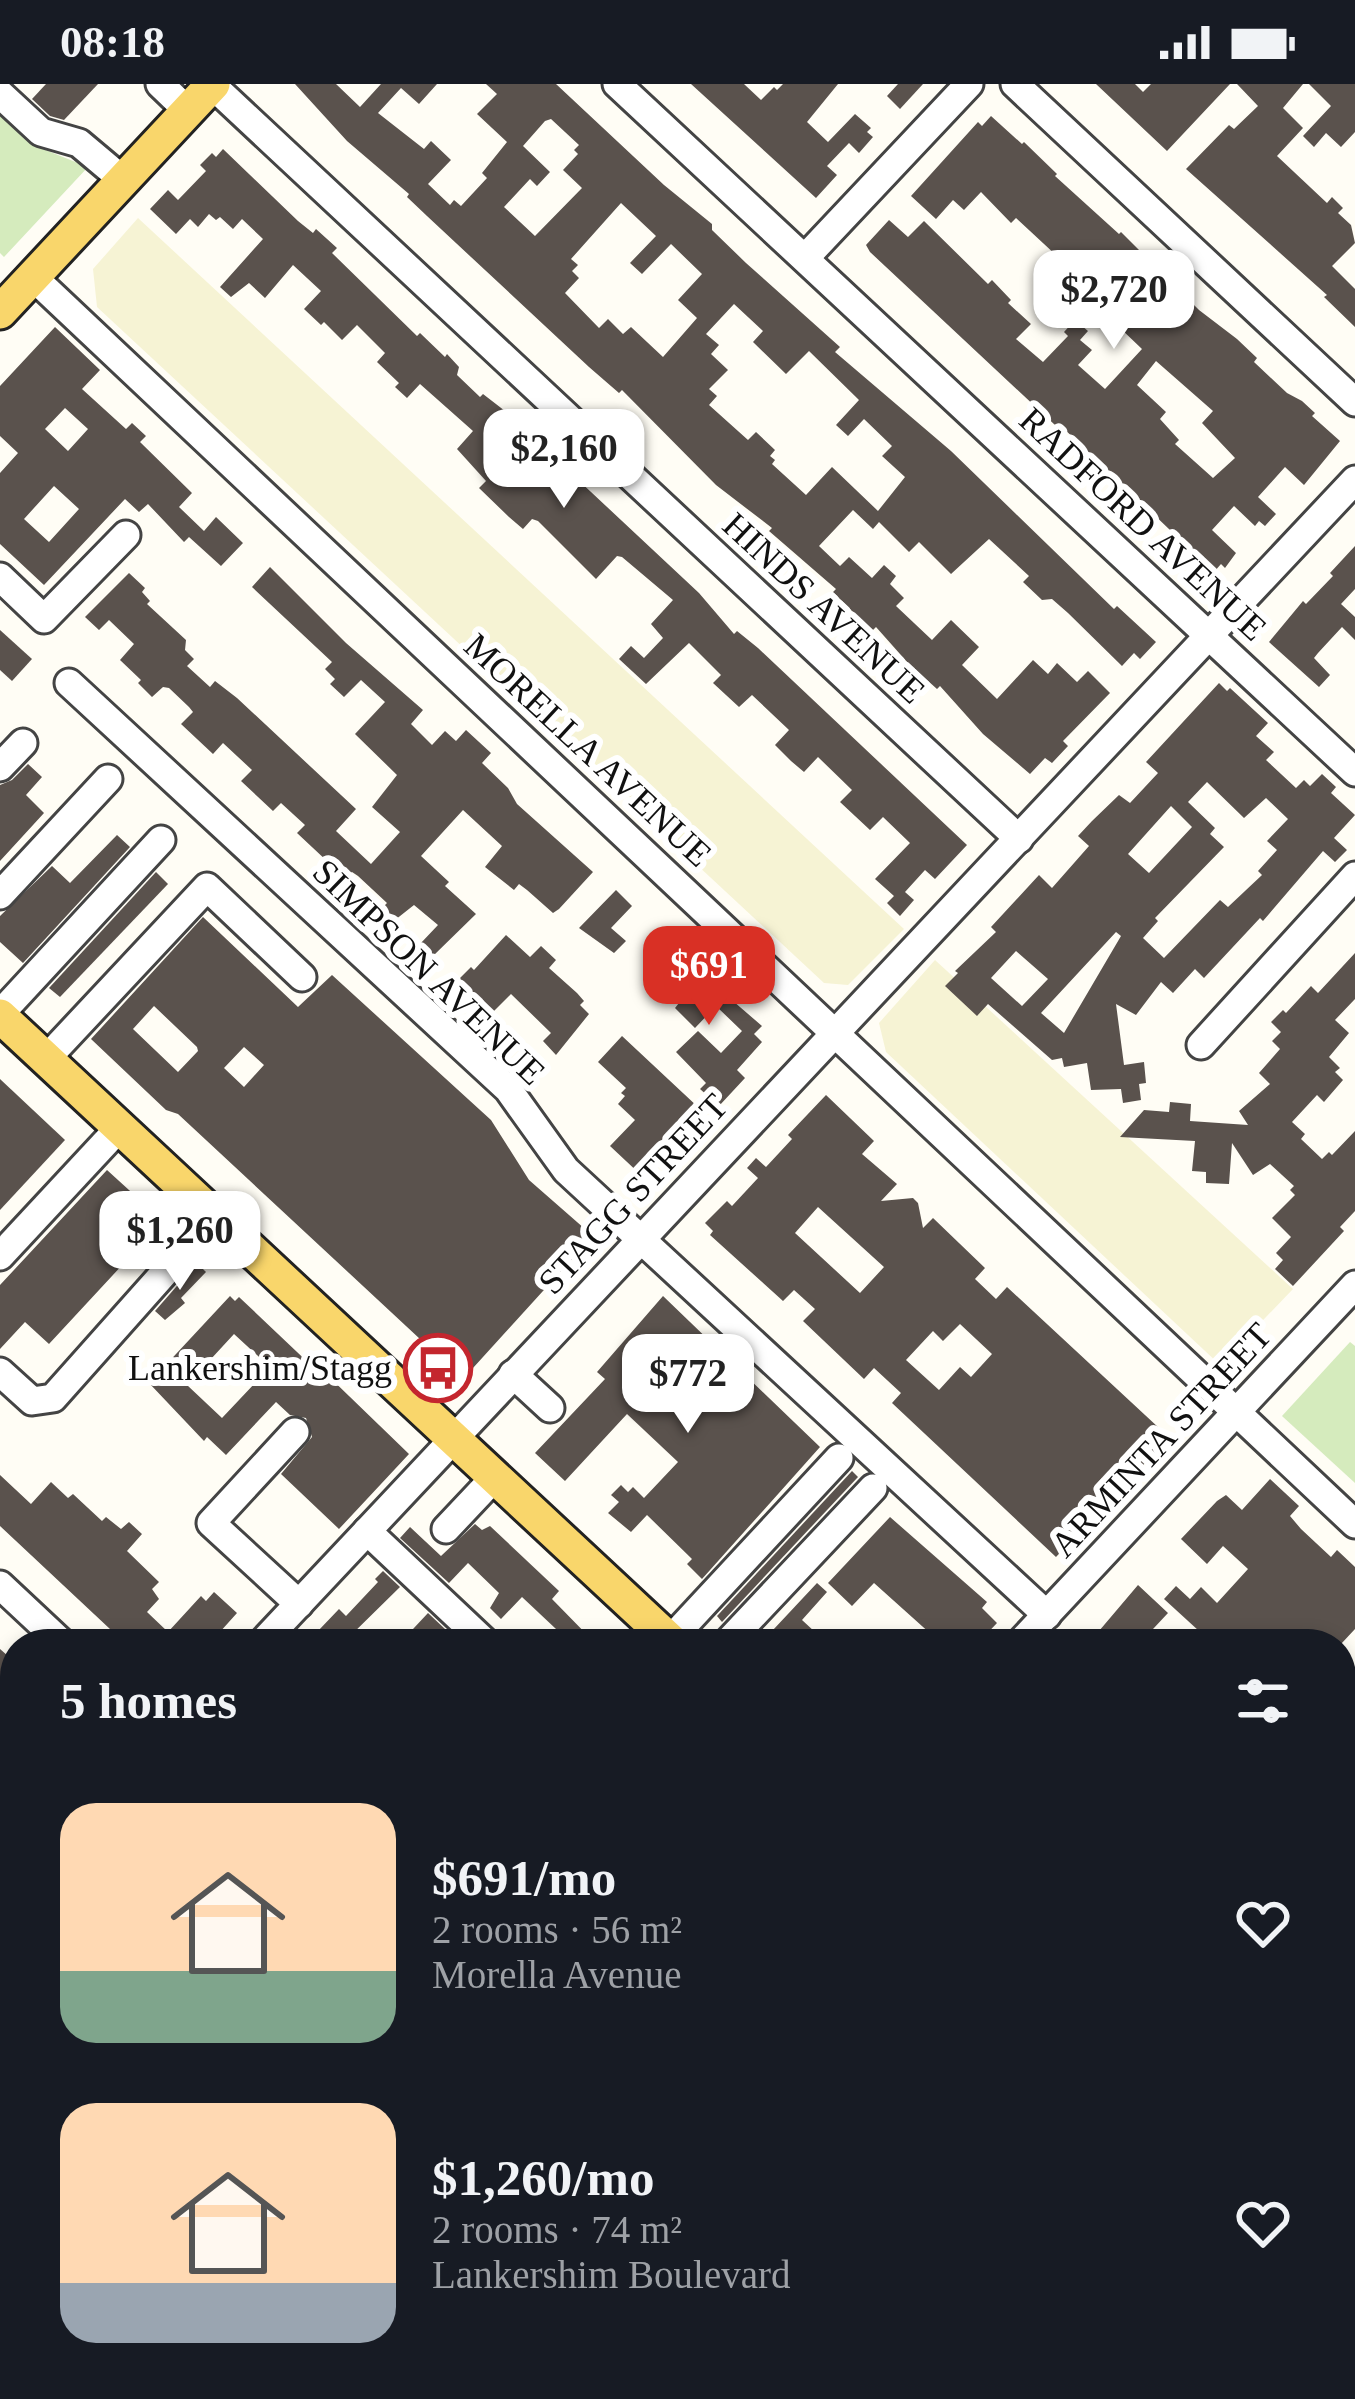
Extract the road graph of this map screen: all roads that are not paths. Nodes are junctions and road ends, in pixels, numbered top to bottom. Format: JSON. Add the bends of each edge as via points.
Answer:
{"nodes":[{"id":1,"x":160,"y":84,"type":"edge"},
{"id":2,"x":617,"y":84,"type":"edge"},
{"id":3,"x":968,"y":84,"type":"edge"},
{"id":4,"x":1015,"y":84,"type":"edge"},
{"id":5,"x":213,"y":85,"type":"edge"},
{"id":6,"x":0,"y":94,"type":"edge"},
{"id":7,"x":188,"y":111,"type":"junction"},
{"id":8,"x":123,"y":180,"type":"junction"},
{"id":9,"x":806,"y":257,"type":"junction"},
{"id":10,"x":33,"y":277,"type":"junction"},
{"id":11,"x":0,"y":312,"type":"edge"},
{"id":12,"x":1355,"y":402,"type":"edge"},
{"id":13,"x":1355,"y":480,"type":"edge"},
{"id":14,"x":126,"y":535,"type":"dead end"},
{"id":15,"x":0,"y":577,"type":"edge"},
{"id":16,"x":1208,"y":636,"type":"junction"},
{"id":17,"x":69,"y":683,"type":"dead end"},
{"id":18,"x":23,"y":743,"type":"dead end"},
{"id":19,"x":0,"y":767,"type":"edge"},
{"id":20,"x":1355,"y":772,"type":"edge"},
{"id":21,"x":108,"y":778,"type":"dead end"},
{"id":22,"x":1019,"y":838,"type":"junction"},
{"id":23,"x":160,"y":840,"type":"dead end"},
{"id":24,"x":1355,"y":876,"type":"edge"},
{"id":25,"x":0,"y":895,"type":"edge"},
{"id":26,"x":302,"y":977,"type":"dead end"},
{"id":27,"x":0,"y":1015,"type":"edge"},
{"id":28,"x":834,"y":1031,"type":"junction"},
{"id":29,"x":1202,"y":1045,"type":"dead end"},
{"id":30,"x":46,"y":1059,"type":"junction"},
{"id":31,"x":120,"y":1127,"type":"junction"},
{"id":32,"x":215,"y":1216,"type":"junction"},
{"id":33,"x":641,"y":1237,"type":"junction"},
{"id":34,"x":0,"y":1256,"type":"edge"},
{"id":35,"x":1355,"y":1285,"type":"edge"},
{"id":36,"x":0,"y":1372,"type":"edge"},
{"id":37,"x":513,"y":1374,"type":"junction"},
{"id":38,"x":550,"y":1408,"type":"dead end"},
{"id":39,"x":1235,"y":1413,"type":"junction"},
{"id":40,"x":295,"y":1432,"type":"dead end"},
{"id":41,"x":453,"y":1438,"type":"junction"},
{"id":42,"x":839,"y":1457,"type":"dead end"},
{"id":43,"x":495,"y":1477,"type":"junction"},
{"id":44,"x":873,"y":1488,"type":"dead end"},
{"id":45,"x":1355,"y":1524,"type":"edge"},
{"id":46,"x":446,"y":1528,"type":"dead end"},
{"id":47,"x":367,"y":1531,"type":"junction"},
{"id":48,"x":0,"y":1585,"type":"edge"},
{"id":49,"x":298,"y":1604,"type":"junction"},
{"id":50,"x":1047,"y":1615,"type":"junction"},
{"id":51,"x":47,"y":1629,"type":"edge"},
{"id":52,"x":276,"y":1629,"type":"edge"},
{"id":53,"x":471,"y":1629,"type":"edge"},
{"id":54,"x":658,"y":1629,"type":"edge"},
{"id":55,"x":684,"y":1629,"type":"edge"},
{"id":56,"x":740,"y":1629,"type":"edge"},
{"id":57,"x":1033,"y":1629,"type":"edge"}],
"edges":[{"from":1,"to":7,"type":"street"},
{"from":2,"to":9,"type":"street","name":"RADFORD AVENUE"},
{"from":3,"to":9,"type":"street"},
{"from":4,"to":12,"type":"street"},
{"from":5,"to":7,"type":"main road"},
{"from":5,"to":22,"type":"street","name":"HINDS AVENUE"},
{"from":6,"to":8,"type":"street","via":[[41,132],[79,143]]},
{"from":7,"to":8,"type":"main road"},
{"from":8,"to":10,"type":"main road"},
{"from":9,"to":16,"type":"street","name":"RADFORD AVENUE"},
{"from":10,"to":11,"type":"main road"},
{"from":10,"to":28,"type":"street","name":"MORELLA AVENUE"},
{"from":13,"to":16,"type":"street","name":"STAGG STREET"},
{"from":14,"to":15,"type":"street","via":[[44,619]]},
{"from":16,"to":20,"type":"street","name":"RADFORD AVENUE"},
{"from":16,"to":22,"type":"street","name":"STAGG STREET"},
{"from":17,"to":33,"type":"street","name":"SIMPSON AVENUE","via":[[508,1089],[566,1170]]},
{"from":18,"to":19,"type":"street"},
{"from":21,"to":25,"type":"street"},
{"from":22,"to":28,"type":"street","name":"STAGG STREET"},
{"from":23,"to":27,"type":"street"},
{"from":24,"to":29,"type":"street"},
{"from":26,"to":30,"type":"street","via":[[207,887]]},
{"from":27,"to":30,"type":"main road"},
{"from":28,"to":33,"type":"street","name":"STAGG STREET"},
{"from":28,"to":39,"type":"street","name":"MORELLA AVENUE"},
{"from":30,"to":31,"type":"main road"},
{"from":31,"to":32,"type":"main road"},
{"from":31,"to":34,"type":"street"},
{"from":32,"to":36,"type":"street","via":[[53,1398],[32,1401]]},
{"from":32,"to":41,"type":"main road"},
{"from":33,"to":37,"type":"street","name":"STAGG STREET"},
{"from":33,"to":50,"type":"street","name":"SIMPSON AVENUE"},
{"from":35,"to":39,"type":"street","name":"ARMINTA STREET"},
{"from":37,"to":38,"type":"street"},
{"from":37,"to":41,"type":"street","name":"STAGG STREET"},
{"from":39,"to":45,"type":"street","name":"MORELLA AVENUE"},
{"from":39,"to":50,"type":"street","name":"ARMINTA STREET"},
{"from":40,"to":49,"type":"street","via":[[211,1523]]},
{"from":41,"to":43,"type":"main road"},
{"from":41,"to":47,"type":"street","name":"STAGG STREET"},
{"from":42,"to":55,"type":"street"},
{"from":43,"to":46,"type":"street"},
{"from":43,"to":54,"type":"main road"},
{"from":44,"to":56,"type":"street"},
{"from":47,"to":49,"type":"street","name":"STAGG STREET"},
{"from":47,"to":53,"type":"street"},
{"from":48,"to":51,"type":"street"},
{"from":49,"to":52,"type":"street","name":"STAGG STREET"},
{"from":50,"to":57,"type":"street","name":"ARMINTA STREET"}]}
